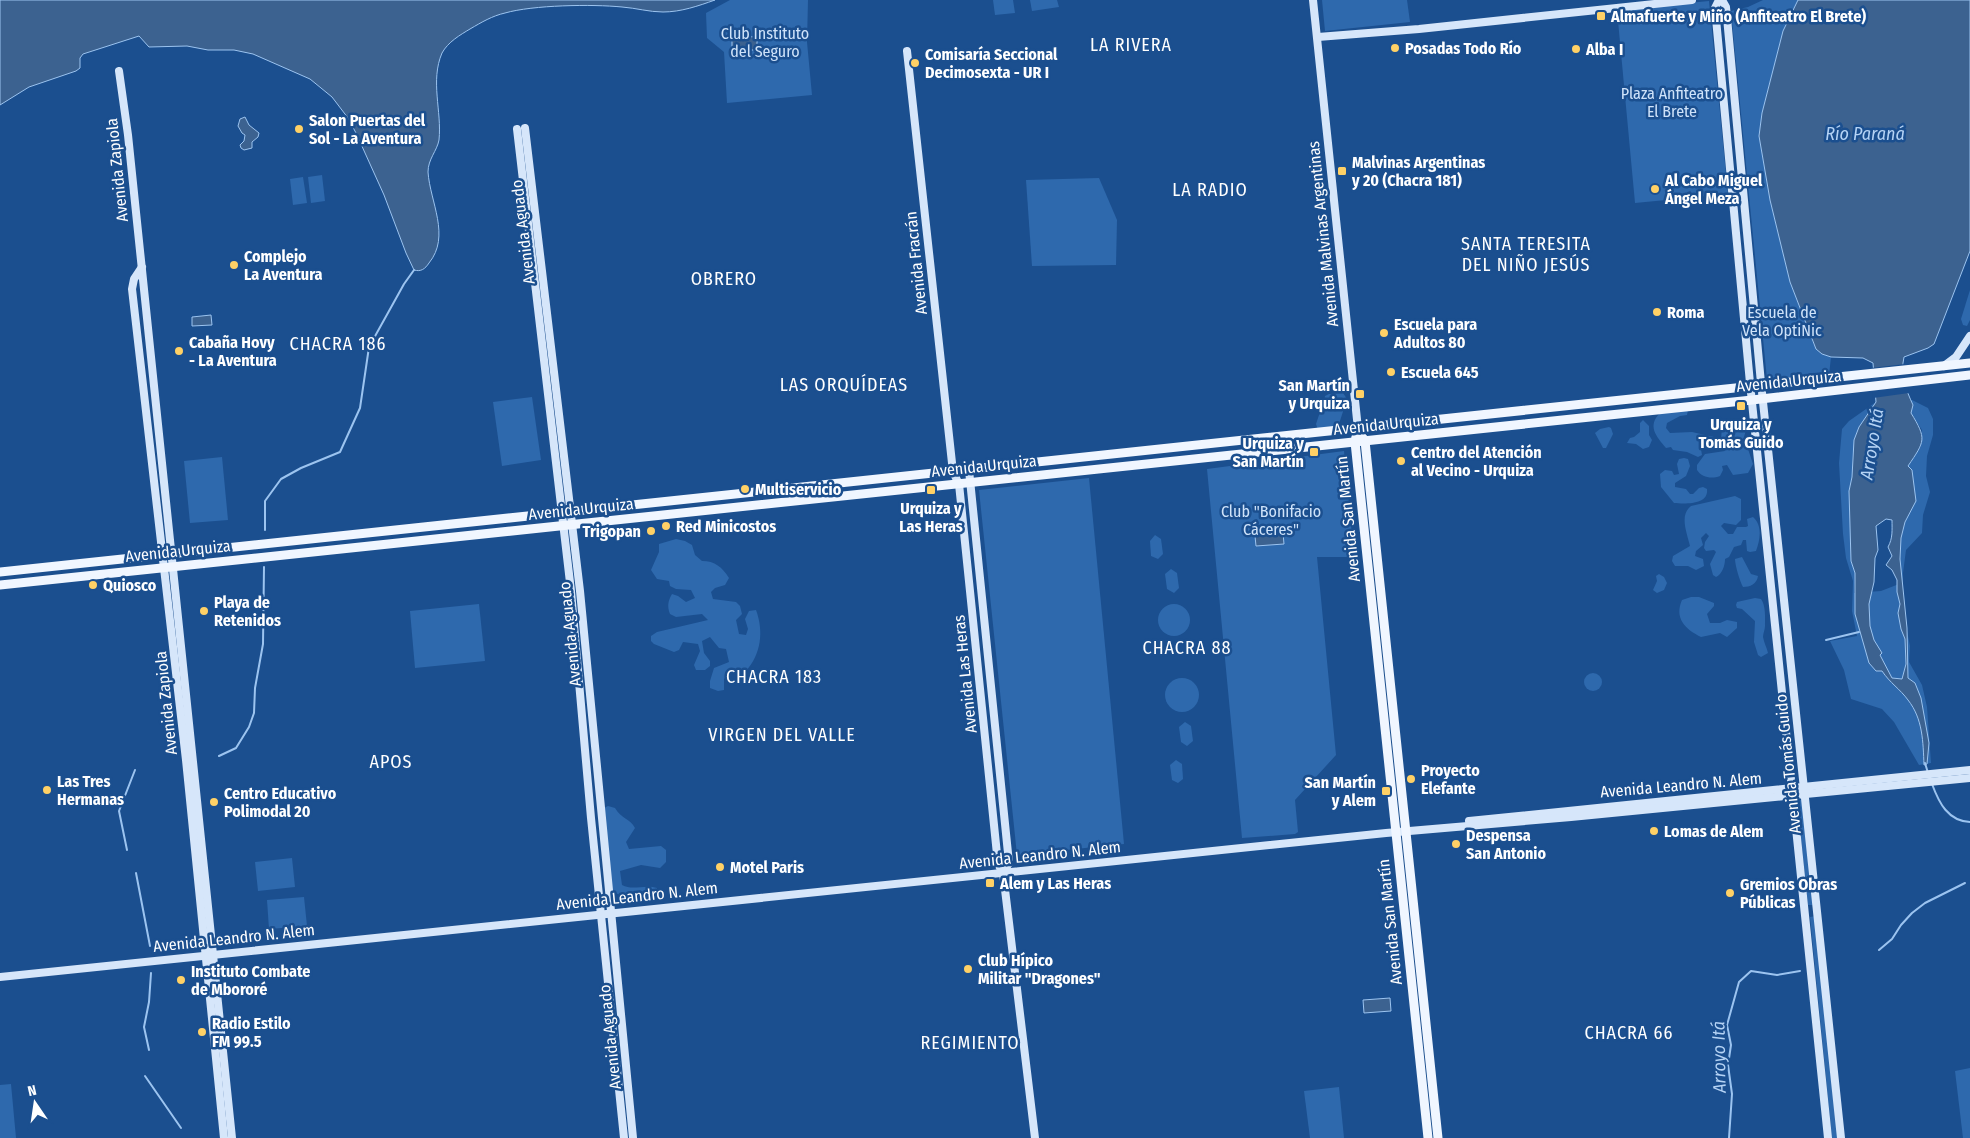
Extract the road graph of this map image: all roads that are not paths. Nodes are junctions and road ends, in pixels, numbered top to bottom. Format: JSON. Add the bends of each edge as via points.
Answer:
{"nodes":[{"id":1,"x":1313,"y":0,"type":"edge"},
{"id":2,"x":1317,"y":0,"type":"edge"},
{"id":3,"x":1692,"y":0,"type":"edge"},
{"id":4,"x":1720,"y":0,"type":"edge"},
{"id":5,"x":1318,"y":37,"type":"junction"},
{"id":6,"x":907,"y":51,"type":"dead end"},
{"id":7,"x":120,"y":71,"type":"dead end"},
{"id":8,"x":521,"y":128,"type":"dead end"},
{"id":9,"x":1970,"y":336,"type":"edge"},
{"id":10,"x":1970,"y":364,"type":"edge"},
{"id":11,"x":1944,"y":366,"type":"junction"},
{"id":12,"x":1970,"y":375,"type":"edge"},
{"id":13,"x":1762,"y":387,"type":"junction"},
{"id":14,"x":1751,"y":388,"type":"junction"},
{"id":15,"x":1762,"y":398,"type":"junction"},
{"id":16,"x":1752,"y":400,"type":"junction"},
{"id":17,"x":1358,"y":429,"type":"junction"},
{"id":18,"x":1365,"y":441,"type":"junction"},
{"id":19,"x":1355,"y":442,"type":"junction"},
{"id":20,"x":969,"y":470,"type":"junction"},
{"id":21,"x":953,"y":472,"type":"junction"},
{"id":22,"x":971,"y":483,"type":"junction"},
{"id":23,"x":959,"y":484,"type":"junction"},
{"id":24,"x":566,"y":513,"type":"junction"},
{"id":25,"x":567,"y":525,"type":"junction"},
{"id":26,"x":167,"y":554,"type":"junction"},
{"id":27,"x":168,"y":567,"type":"junction"},
{"id":28,"x":0,"y":572,"type":"edge"},
{"id":29,"x":0,"y":585,"type":"edge"},
{"id":30,"x":1970,"y":770,"type":"edge"},
{"id":31,"x":1929,"y":778,"type":"junction"},
{"id":32,"x":1970,"y":778,"type":"edge"},
{"id":33,"x":1804,"y":791,"type":"junction"},
{"id":34,"x":1792,"y":792,"type":"junction"},
{"id":35,"x":1406,"y":830,"type":"junction"},
{"id":36,"x":1396,"y":832,"type":"junction"},
{"id":37,"x":1003,"y":873,"type":"junction"},
{"id":38,"x":607,"y":913,"type":"junction"},
{"id":39,"x":210,"y":954,"type":"junction"},
{"id":40,"x":0,"y":977,"type":"edge"},
{"id":41,"x":224,"y":1138,"type":"edge"},
{"id":42,"x":232,"y":1138,"type":"edge"},
{"id":43,"x":624,"y":1138,"type":"edge"},
{"id":44,"x":633,"y":1138,"type":"edge"},
{"id":45,"x":1035,"y":1138,"type":"edge"},
{"id":46,"x":1428,"y":1138,"type":"edge"},
{"id":47,"x":1438,"y":1138,"type":"edge"},
{"id":48,"x":1828,"y":1138,"type":"edge"},
{"id":49,"x":1842,"y":1138,"type":"edge"}],
"edges":[{"from":1,"to":5,"type":"main road","name":"Avenida Malvinas Argentinas"},
{"from":2,"to":5,"type":"main road","name":"Avenida Malvinas Argentinas"},
{"from":3,"to":5,"type":"main road"},
{"from":4,"to":13,"type":"main road","name":"Avenida Tomás Guido","via":[[1726,7]]},
{"from":4,"to":14,"type":"main road","name":"Avenida Tomás Guido","via":[[1715,8]]},
{"from":5,"to":17,"type":"main road","name":"Avenida Malvinas Argentinas"},
{"from":6,"to":21,"type":"main road","name":"Avenida Fracrán"},
{"from":7,"to":26,"type":"main road","name":"Avenida Zapiola","via":[[142,267]]},
{"from":8,"to":24,"type":"main road","name":"Avenida Aguado"},
{"from":9,"to":11,"type":"main road","via":[[1956,357]]},
{"from":10,"to":11,"type":"main road","name":"Avenida Urquiza"},
{"from":11,"to":13,"type":"main road","name":"Avenida Urquiza"},
{"from":12,"to":15,"type":"main road","name":"Avenida Urquiza"},
{"from":13,"to":14,"type":"main road","name":"Avenida Urquiza"},
{"from":13,"to":15,"type":"main road","name":"Avenida Tomás Guido"},
{"from":14,"to":16,"type":"main road","name":"Avenida Tomás Guido"},
{"from":14,"to":17,"type":"main road","name":"Avenida Urquiza"},
{"from":15,"to":16,"type":"main road","name":"Avenida Urquiza"},
{"from":15,"to":33,"type":"main road","name":"Avenida Tomás Guido"},
{"from":16,"to":18,"type":"main road","name":"Avenida Urquiza"},
{"from":16,"to":34,"type":"main road","name":"Avenida Tomás Guido"},
{"from":17,"to":18,"type":"main road","name":"Avenida San Martín"},
{"from":17,"to":19,"type":"main road","name":"Avenida San Martín"},
{"from":17,"to":20,"type":"main road","name":"Avenida Urquiza"},
{"from":18,"to":19,"type":"main road","name":"Avenida Urquiza"},
{"from":18,"to":35,"type":"main road","name":"Avenida San Martín"},
{"from":19,"to":22,"type":"main road","name":"Avenida Urquiza"},
{"from":19,"to":36,"type":"main road","name":"Avenida San Martín"},
{"from":20,"to":21,"type":"main road","name":"Avenida Urquiza"},
{"from":20,"to":22,"type":"main road","name":"Avenida Las Heras"},
{"from":21,"to":23,"type":"main road","name":"Avenida Las Heras"},
{"from":21,"to":24,"type":"main road","name":"Avenida Urquiza"},
{"from":22,"to":23,"type":"main road","name":"Avenida Urquiza"},
{"from":22,"to":37,"type":"main road","name":"Avenida Las Heras","via":[[1009,863]]},
{"from":23,"to":25,"type":"main road","name":"Avenida Urquiza"},
{"from":23,"to":37,"type":"main road","name":"Avenida Las Heras","via":[[998,864]]},
{"from":24,"to":25,"type":"main road","name":"Avenida Aguado"},
{"from":24,"to":26,"type":"main road","name":"Avenida Urquiza"},
{"from":25,"to":27,"type":"main road","name":"Avenida Urquiza"},
{"from":25,"to":38,"type":"main road","name":"Avenida Aguado"},
{"from":26,"to":27,"type":"main road","name":"Avenida Zapiola"},
{"from":26,"to":28,"type":"main road","name":"Avenida Urquiza"},
{"from":27,"to":29,"type":"main road","name":"Avenida Urquiza"},
{"from":27,"to":39,"type":"main road","name":"Avenida Zapiola"},
{"from":30,"to":31,"type":"main road","name":"Avenida Leandro N. Alem"},
{"from":31,"to":32,"type":"main road","name":"Avenida Leandro N. Alem"},
{"from":31,"to":33,"type":"main road","name":"Avenida Leandro N. Alem"},
{"from":33,"to":34,"type":"main road","name":"Avenida Leandro N. Alem"},
{"from":33,"to":49,"type":"main road","name":"Avenida Tomás Guido"},
{"from":34,"to":35,"type":"main road","name":"Avenida Leandro N. Alem"},
{"from":34,"to":48,"type":"main road","name":"Avenida Tomás Guido"},
{"from":35,"to":36,"type":"main road","name":"Avenida Leandro N. Alem"},
{"from":35,"to":47,"type":"main road","name":"Avenida San Martín"},
{"from":36,"to":37,"type":"main road","name":"Avenida Leandro N. Alem"},
{"from":36,"to":46,"type":"main road","name":"Avenida San Martín"},
{"from":37,"to":38,"type":"main road","name":"Avenida Leandro N. Alem"},
{"from":37,"to":45,"type":"main road","name":"Avenida Las Heras"},
{"from":38,"to":39,"type":"main road","name":"Avenida Leandro N. Alem"},
{"from":38,"to":43,"type":"main road","name":"Avenida Aguado"},
{"from":38,"to":44,"type":"main road","name":"Avenida Aguado"},
{"from":39,"to":40,"type":"main road","name":"Avenida Leandro N. Alem"},
{"from":39,"to":41,"type":"main road","name":"Avenida Zapiola"},
{"from":39,"to":42,"type":"main road","name":"Avenida Zapiola"}]}
